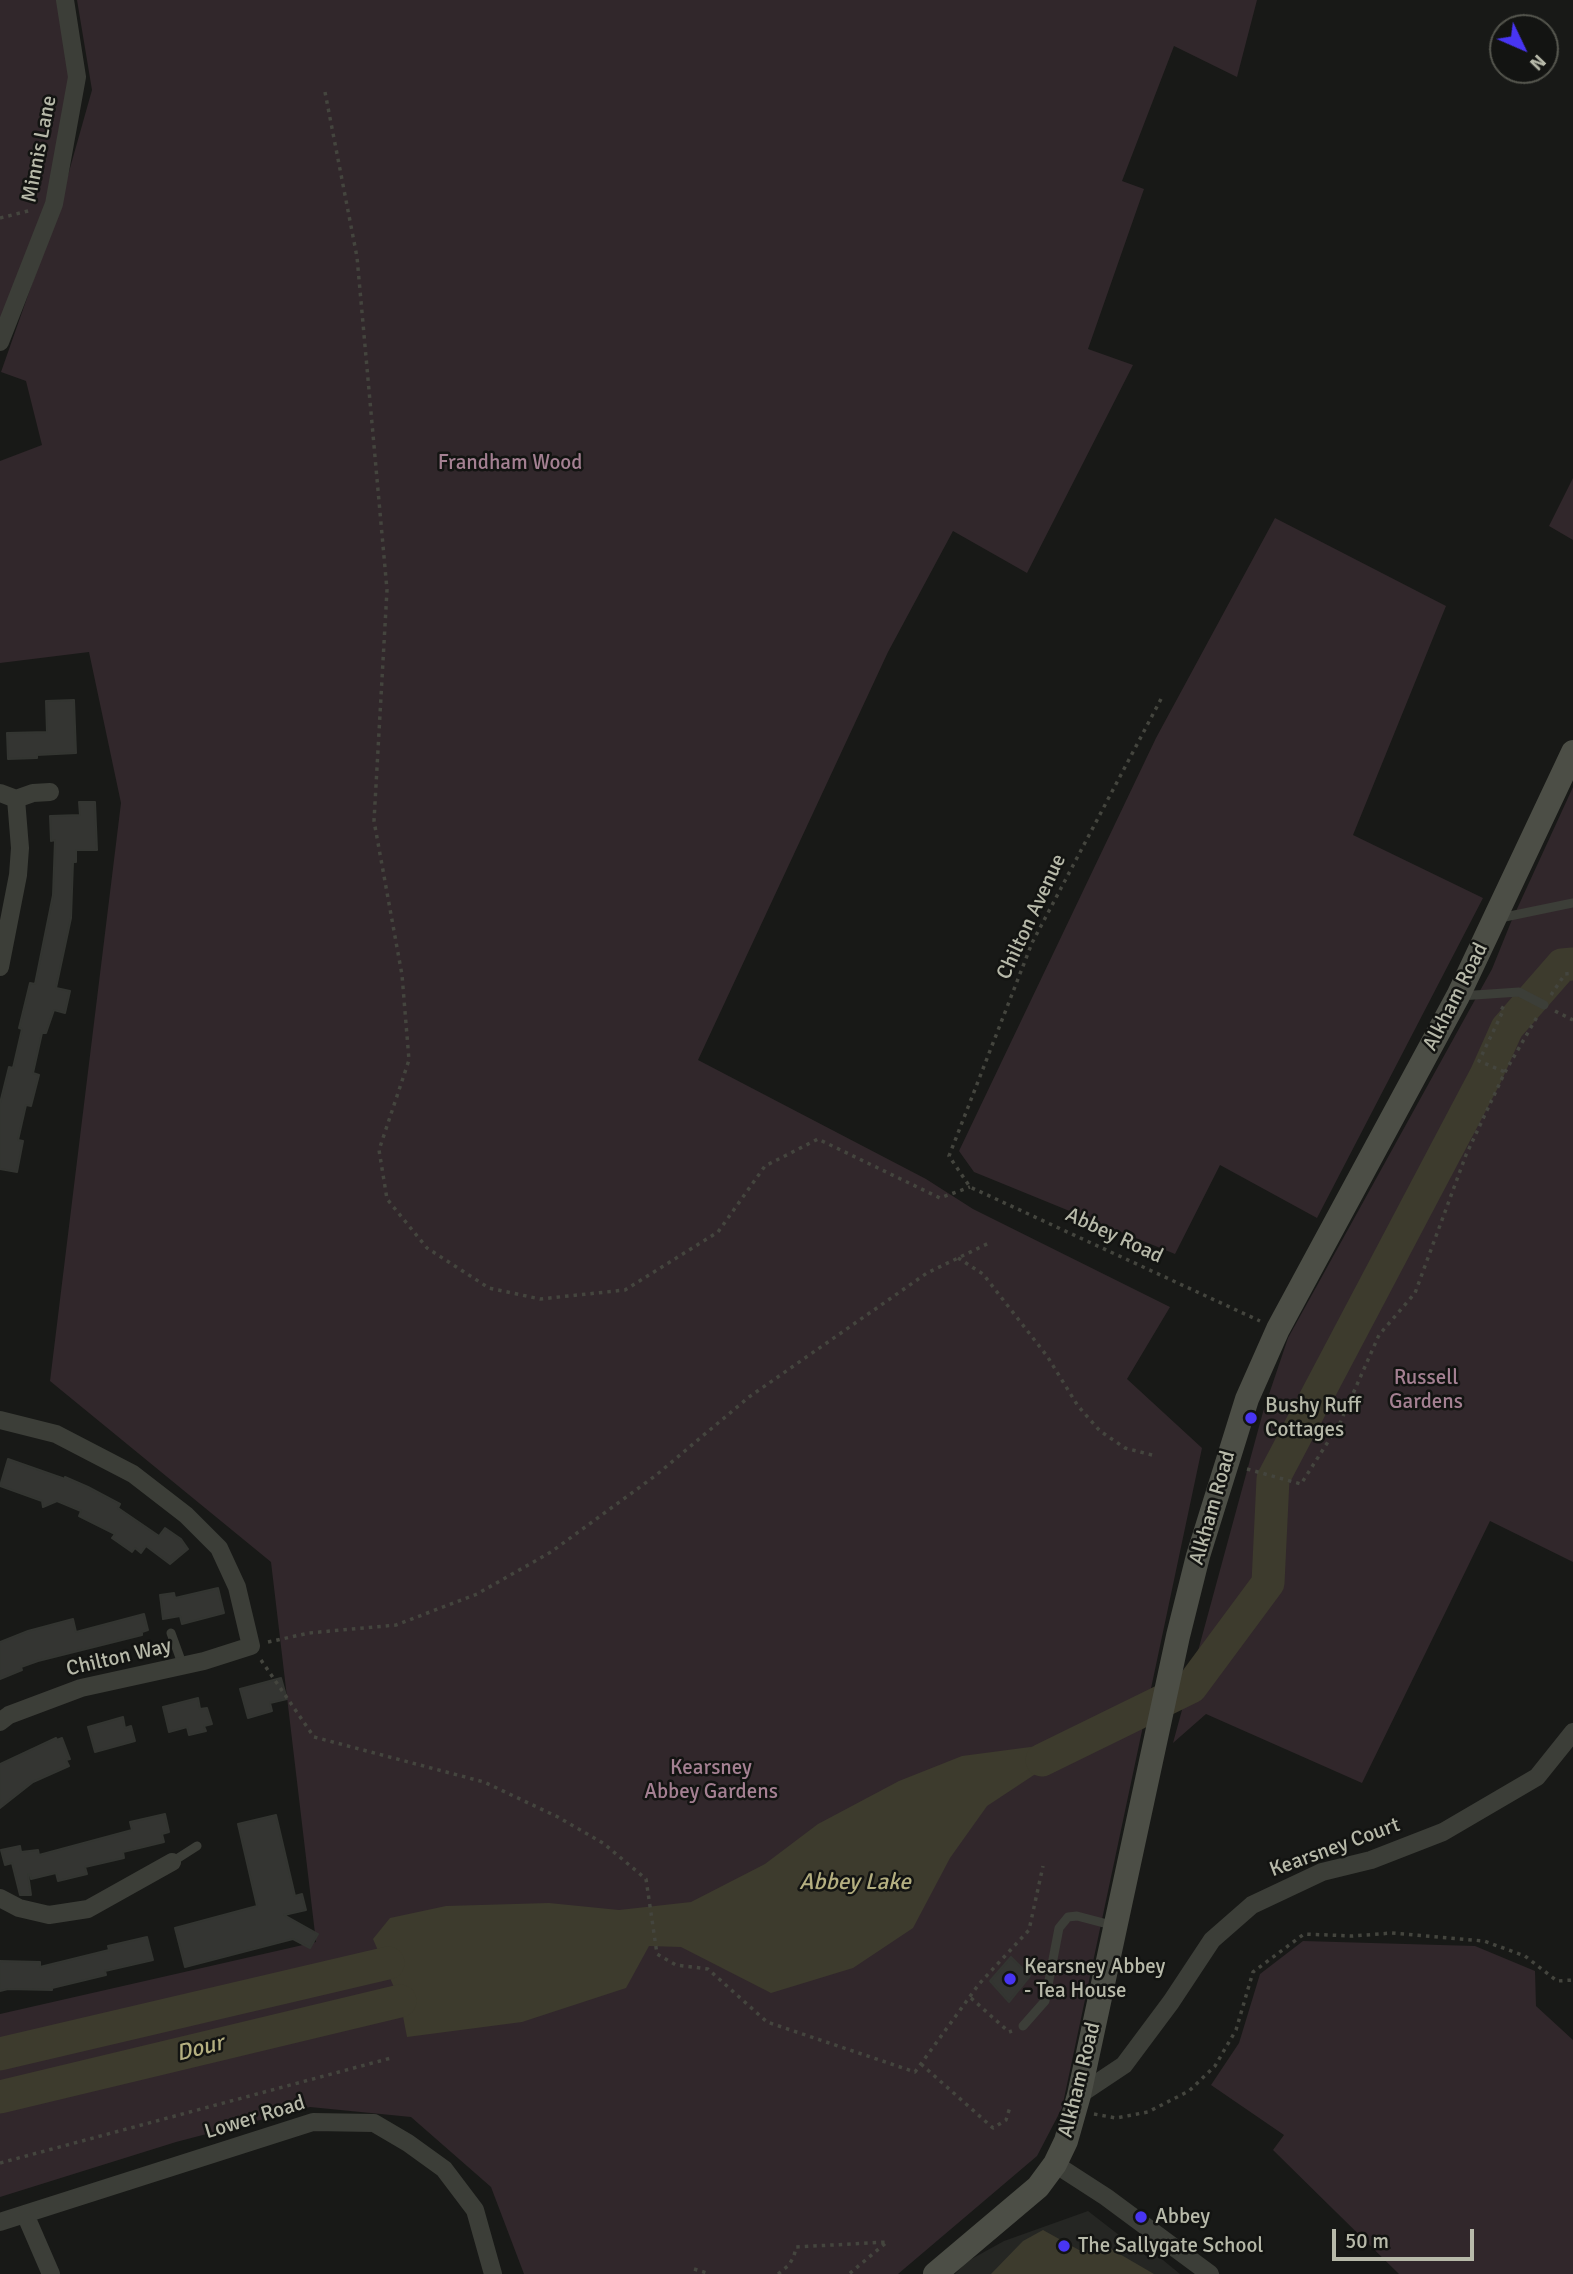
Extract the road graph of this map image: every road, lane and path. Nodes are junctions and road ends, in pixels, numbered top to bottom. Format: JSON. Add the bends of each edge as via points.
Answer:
{"nodes":[{"id":1,"x":65,"y":0,"type":"edge"},
{"id":2,"x":325,"y":92,"type":"dead end"},
{"id":3,"x":54,"y":204,"type":"junction"},
{"id":4,"x":0,"y":218,"type":"edge"},
{"id":5,"x":0,"y":342,"type":"edge"},
{"id":6,"x":1161,"y":699,"type":"dead end"},
{"id":7,"x":1573,"y":752,"type":"edge"},
{"id":8,"x":50,"y":792,"type":"dead end"},
{"id":9,"x":8,"y":796,"type":"edge"},
{"id":10,"x":1573,"y":904,"type":"edge"},
{"id":11,"x":1495,"y":919,"type":"junction"},
{"id":12,"x":0,"y":967,"type":"edge"},
{"id":13,"x":1573,"y":973,"type":"edge"},
{"id":14,"x":1458,"y":996,"type":"junction"},
{"id":15,"x":1485,"y":996,"type":"junction"},
{"id":16,"x":1544,"y":1005,"type":"junction"},
{"id":17,"x":1573,"y":1020,"type":"edge"},
{"id":18,"x":1505,"y":1072,"type":"junction"},
{"id":19,"x":970,"y":1187,"type":"junction"},
{"id":20,"x":989,"y":1243,"type":"dead end"},
{"id":21,"x":958,"y":1258,"type":"junction"},
{"id":22,"x":1278,"y":1329,"type":"junction"},
{"id":23,"x":0,"y":1420,"type":"edge"},
{"id":24,"x":1156,"y":1455,"type":"dead end"},
{"id":25,"x":1247,"y":1469,"type":"dead end"},
{"id":26,"x":172,"y":1633,"type":"dead end"},
{"id":27,"x":251,"y":1646,"type":"junction"},
{"id":28,"x":183,"y":1666,"type":"junction"},
{"id":29,"x":0,"y":1722,"type":"edge"},
{"id":30,"x":1573,"y":1732,"type":"edge"},
{"id":31,"x":197,"y":1846,"type":"dead end"},
{"id":32,"x":172,"y":1862,"type":"joint"},
{"id":33,"x":1043,"y":1866,"type":"dead end"},
{"id":34,"x":0,"y":1898,"type":"edge"},
{"id":35,"x":1116,"y":1927,"type":"junction"},
{"id":36,"x":1573,"y":1980,"type":"edge"},
{"id":37,"x":971,"y":1998,"type":"junction"},
{"id":38,"x":1023,"y":2026,"type":"joint"},
{"id":39,"x":391,"y":2058,"type":"dead end"},
{"id":40,"x":921,"y":2064,"type":"junction"},
{"id":41,"x":1077,"y":2102,"type":"junction"},
{"id":42,"x":1010,"y":2107,"type":"dead end"},
{"id":43,"x":0,"y":2163,"type":"edge"},
{"id":44,"x":1055,"y":2164,"type":"junction"},
{"id":45,"x":25,"y":2214,"type":"junction"},
{"id":46,"x":0,"y":2222,"type":"edge"},
{"id":47,"x":694,"y":2269,"type":"dead end"},
{"id":48,"x":51,"y":2274,"type":"edge"},
{"id":49,"x":493,"y":2274,"type":"edge"},
{"id":50,"x":710,"y":2274,"type":"edge"},
{"id":51,"x":778,"y":2274,"type":"edge"},
{"id":52,"x":849,"y":2274,"type":"edge"},
{"id":53,"x":935,"y":2274,"type":"edge"},
{"id":54,"x":1210,"y":2274,"type":"edge"}],
"edges":[{"from":1,"to":3,"type":"street","name":"Minnis Lane","via":[[77,77]]},
{"from":2,"to":19,"type":"path","via":[[357,257],[387,590],[374,821],[402,975],[409,1060],[379,1150],[387,1199],[427,1248],[489,1288],[540,1299],[625,1290],[718,1232],[765,1166],[818,1139],[940,1198]]},
{"from":3,"to":4,"type":"path"},
{"from":3,"to":5,"type":"street","name":"Minnis Lane"},
{"from":6,"to":19,"type":"path","name":"Chilton Avenue","via":[[1032,943],[949,1156]]},
{"from":7,"to":11,"type":"street","name":"Alkham Road"},
{"from":8,"to":9,"type":"street"},
{"from":9,"to":12,"type":"street","via":[[20,848]]},
{"from":10,"to":11,"type":"lane"},
{"from":11,"to":14,"type":"street","name":"Alkham Road"},
{"from":13,"to":16,"type":"path","via":[[1565,974]]},
{"from":14,"to":15,"type":"lane"},
{"from":14,"to":22,"type":"street","name":"Alkham Road"},
{"from":15,"to":16,"type":"lane","via":[[1520,992]]},
{"from":15,"to":18,"type":"path","via":[[1504,1009],[1479,1061]]},
{"from":16,"to":17,"type":"path"},
{"from":16,"to":18,"type":"path"},
{"from":18,"to":25,"type":"path","via":[[1466,1155],[1415,1293],[1379,1335],[1340,1423],[1301,1484]]},
{"from":19,"to":22,"type":"path","name":"Abbey Road"},
{"from":20,"to":21,"type":"path"},
{"from":21,"to":24,"type":"path","via":[[983,1274],[1100,1431],[1125,1448]]},
{"from":21,"to":27,"type":"path","via":[[927,1273],[749,1397],[655,1476],[551,1552],[477,1594],[396,1625],[309,1633]]},
{"from":22,"to":35,"type":"street","name":"Alkham Road","via":[[1238,1424],[1198,1556]]},
{"from":23,"to":27,"type":"street","via":[[57,1434],[133,1475],[186,1515],[219,1548],[237,1587]]},
{"from":26,"to":28,"type":"lane"},
{"from":27,"to":28,"type":"street","name":"Chilton Way"},
{"from":27,"to":40,"type":"path","via":[[314,1737],[484,1782],[603,1843],[646,1879],[657,1954],[676,1965],[708,1969],[767,2022],[915,2072]]},
{"from":28,"to":29,"type":"street","name":"Chilton Way","via":[[81,1688]]},
{"from":30,"to":41,"type":"street","name":"Kearsney Court","via":[[1537,1777],[1443,1832],[1371,1860],[1322,1872],[1252,1905],[1212,1940],[1124,2065]]},
{"from":31,"to":32,"type":"lane"},
{"from":32,"to":34,"type":"street","via":[[88,1909],[49,1915]]},
{"from":33,"to":37,"type":"path","via":[[1029,1930]]},
{"from":35,"to":38,"type":"lane","via":[[1068,1917],[1059,1928],[1045,2001]]},
{"from":35,"to":41,"type":"street","name":"Alkham Road"},
{"from":36,"to":41,"type":"path","via":[[1557,1981],[1525,1956],[1485,1941],[1392,1933],[1304,1934],[1253,1972],[1236,2029],[1215,2066],[1189,2091],[1148,2112],[1115,2118]]},
{"from":37,"to":38,"type":"path","via":[[1009,2032]]},
{"from":37,"to":40,"type":"path"},
{"from":39,"to":43,"type":"path"},
{"from":40,"to":42,"type":"path","via":[[993,2128],[1006,2120]]},
{"from":41,"to":44,"type":"street","name":"Alkham Road"},
{"from":44,"to":53,"type":"street","name":"Alkham Road","via":[[1038,2187]]},
{"from":44,"to":54,"type":"street"},
{"from":45,"to":46,"type":"street","name":"Lower Road"},
{"from":45,"to":48,"type":"street"},
{"from":45,"to":49,"type":"street","name":"Lower Road","via":[[313,2122],[374,2123],[444,2168],[475,2210]]},
{"from":47,"to":50,"type":"path"},
{"from":51,"to":52,"type":"path","via":[[789,2265],[796,2247],[887,2242]]}]}
